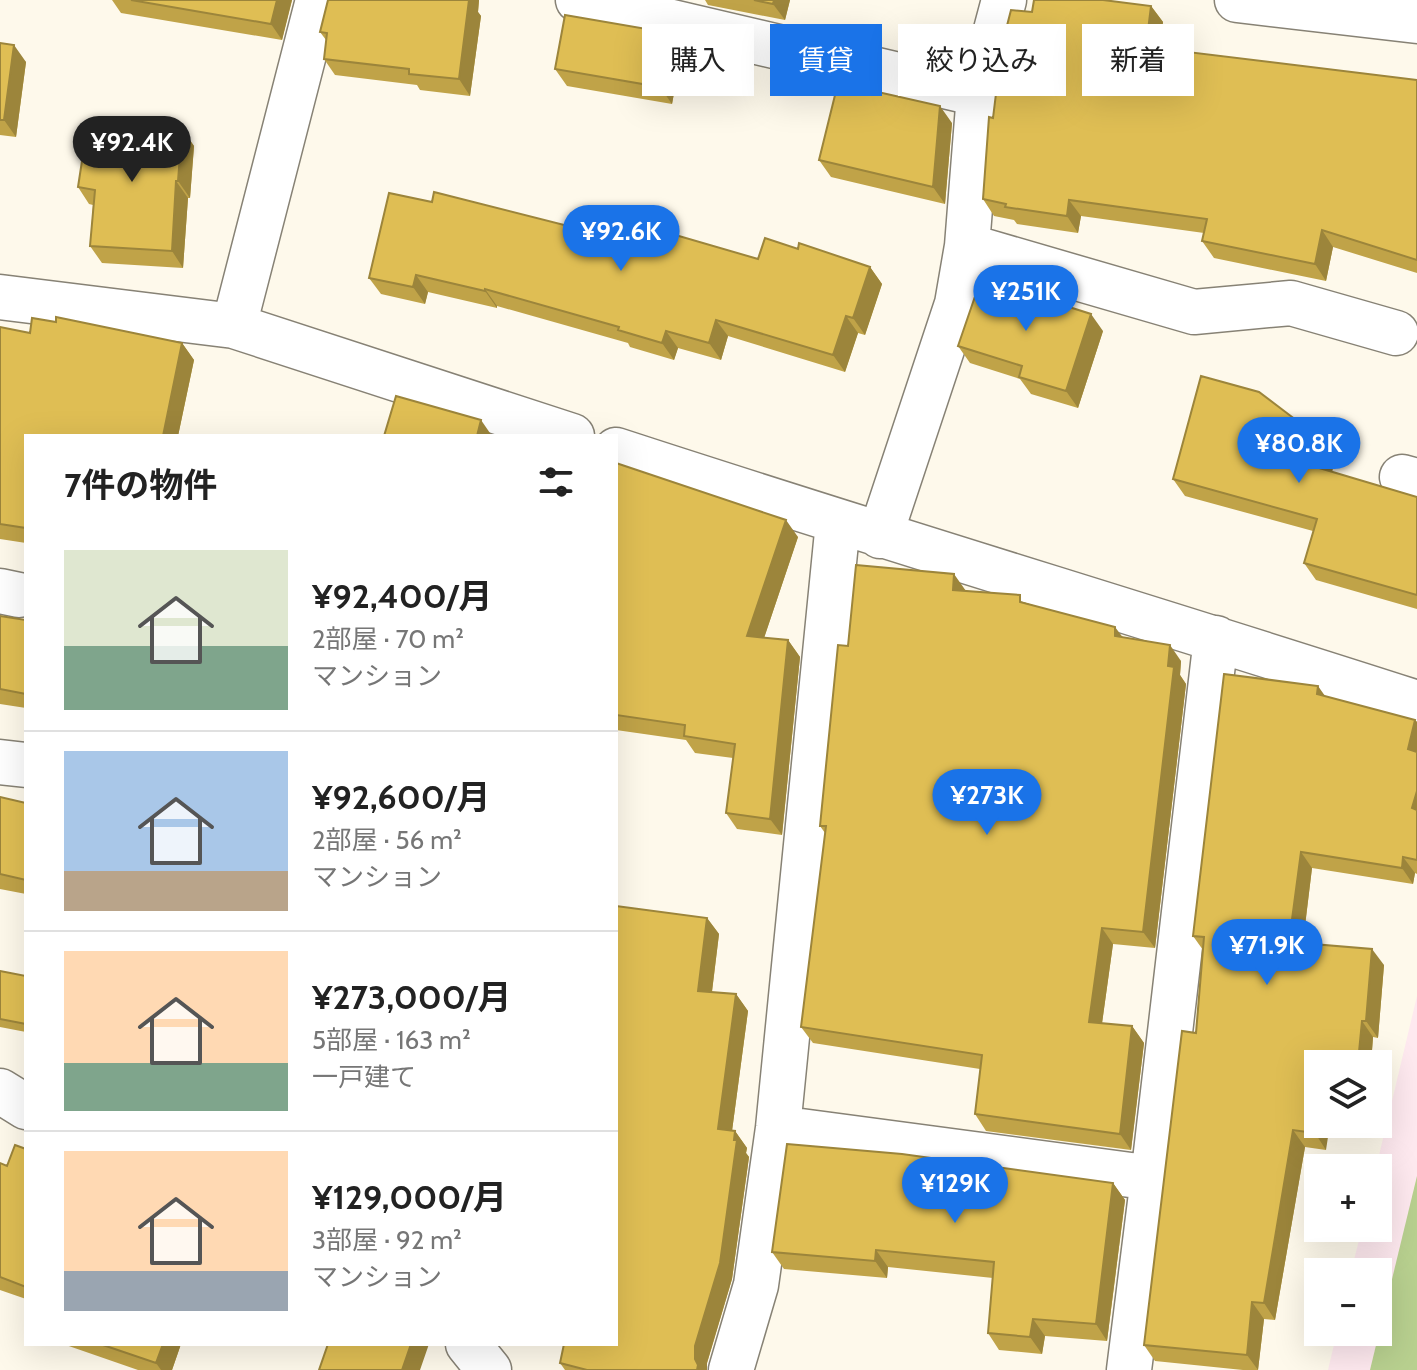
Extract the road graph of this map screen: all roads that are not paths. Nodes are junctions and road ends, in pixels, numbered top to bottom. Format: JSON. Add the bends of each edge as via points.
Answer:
{"nodes":[{"id":1,"x":318,"y":0,"type":"edge"},
{"id":2,"x":578,"y":0,"type":"edge"},
{"id":3,"x":1004,"y":0,"type":"edge"},
{"id":4,"x":1237,"y":0,"type":"edge"},
{"id":5,"x":1417,"y":21,"type":"edge"},
{"id":6,"x":998,"y":24,"type":"edge"},
{"id":7,"x":898,"y":75,"type":"edge"},
{"id":8,"x":979,"y":96,"type":"edge"},
{"id":9,"x":967,"y":246,"type":"junction"},
{"id":10,"x":0,"y":297,"type":"edge"},
{"id":11,"x":234,"y":326,"type":"junction"},
{"id":12,"x":1396,"y":333,"type":"dead end"},
{"id":13,"x":566,"y":434,"type":"edge"},
{"id":14,"x":618,"y":451,"type":"edge"},
{"id":15,"x":838,"y":522,"type":"junction"},
{"id":16,"x":880,"y":536,"type":"junction"},
{"id":17,"x":1216,"y":638,"type":"junction"},
{"id":18,"x":1417,"y":703,"type":"edge"},
{"id":19,"x":0,"y":762,"type":"edge"},
{"id":20,"x":24,"y":765,"type":"edge"},
{"id":21,"x":0,"y":1091,"type":"edge"},
{"id":22,"x":24,"y":1106,"type":"edge"},
{"id":23,"x":778,"y":1128,"type":"junction"},
{"id":24,"x":1153,"y":1178,"type":"junction"},
{"id":25,"x":470,"y":1346,"type":"edge"},
{"id":26,"x":489,"y":1370,"type":"edge"},
{"id":27,"x":731,"y":1370,"type":"edge"},
{"id":28,"x":1129,"y":1370,"type":"edge"}],
"edges":[{"from":1,"to":11,"type":"street"},
{"from":2,"to":7,"type":"street"},
{"from":3,"to":6,"type":"street"},
{"from":4,"to":5,"type":"street"},
{"from":8,"to":9,"type":"street"},
{"from":9,"to":12,"type":"street","via":[[1194,312],[1291,303]]},
{"from":9,"to":16,"type":"street","via":[[957,304]]},
{"from":10,"to":11,"type":"street"},
{"from":11,"to":13,"type":"street"},
{"from":14,"to":15,"type":"street"},
{"from":15,"to":16,"type":"street"},
{"from":15,"to":23,"type":"street"},
{"from":16,"to":17,"type":"street"},
{"from":17,"to":18,"type":"street"},
{"from":17,"to":24,"type":"street"},
{"from":19,"to":20,"type":"street"},
{"from":21,"to":22,"type":"street"},
{"from":23,"to":24,"type":"street"},
{"from":23,"to":27,"type":"street","via":[[756,1285]]},
{"from":24,"to":28,"type":"street"},
{"from":25,"to":26,"type":"street"}]}
